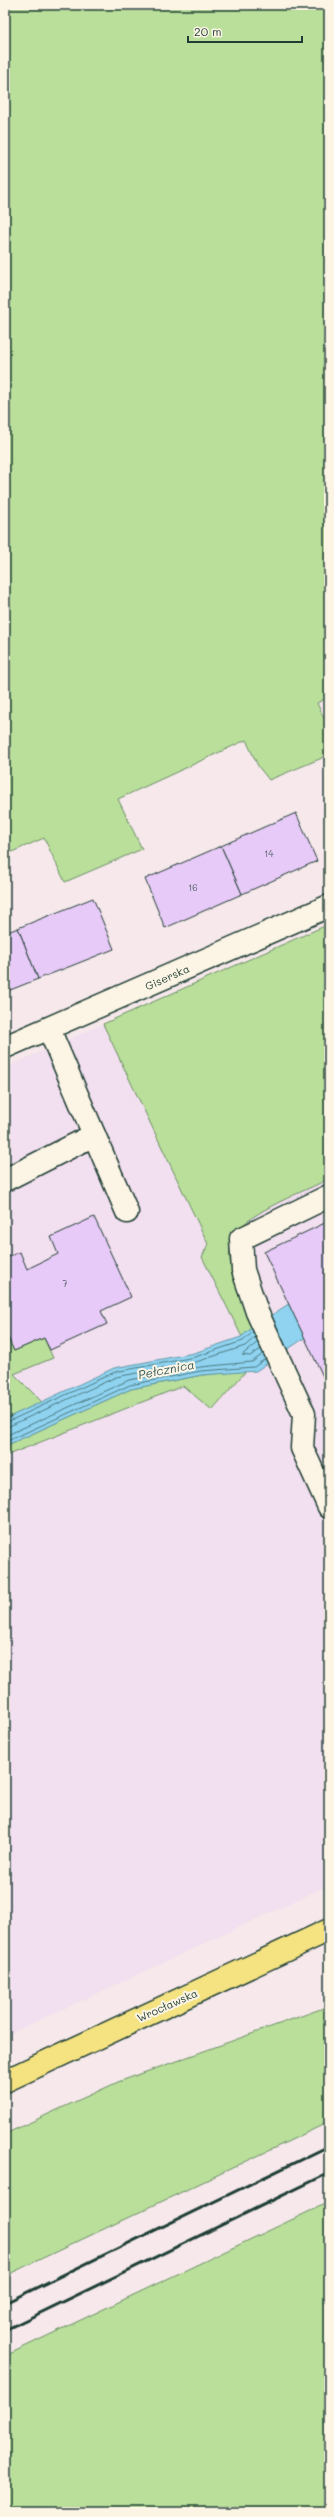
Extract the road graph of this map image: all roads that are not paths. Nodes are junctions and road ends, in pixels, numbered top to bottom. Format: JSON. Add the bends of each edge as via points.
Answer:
{"nodes":[{"id":1,"x":329,"y":906,"type":"edge"},
{"id":2,"x":49,"y":1029,"type":"junction"},
{"id":3,"x":5,"y":1048,"type":"edge"},
{"id":4,"x":94,"y":1135,"type":"junction"},
{"id":5,"x":5,"y":1180,"type":"edge"},
{"id":6,"x":329,"y":1196,"type":"edge"},
{"id":7,"x":127,"y":1212,"type":"dead end"},
{"id":8,"x":329,"y":1507,"type":"edge"},
{"id":9,"x":329,"y":1930,"type":"edge"},
{"id":10,"x":5,"y":2081,"type":"edge"}],
"edges":[{"from":1,"to":2,"type":"street","name":"Giserska"},
{"from":2,"to":3,"type":"street","name":"Giserska"},
{"from":2,"to":4,"type":"street"},
{"from":4,"to":5,"type":"street"},
{"from":4,"to":7,"type":"street"},
{"from":6,"to":8,"type":"street","via":[[241,1239],[243,1270],[257,1312],[304,1414],[302,1448]]},
{"from":9,"to":10,"type":"main road","name":"Wrocławska"}]}
